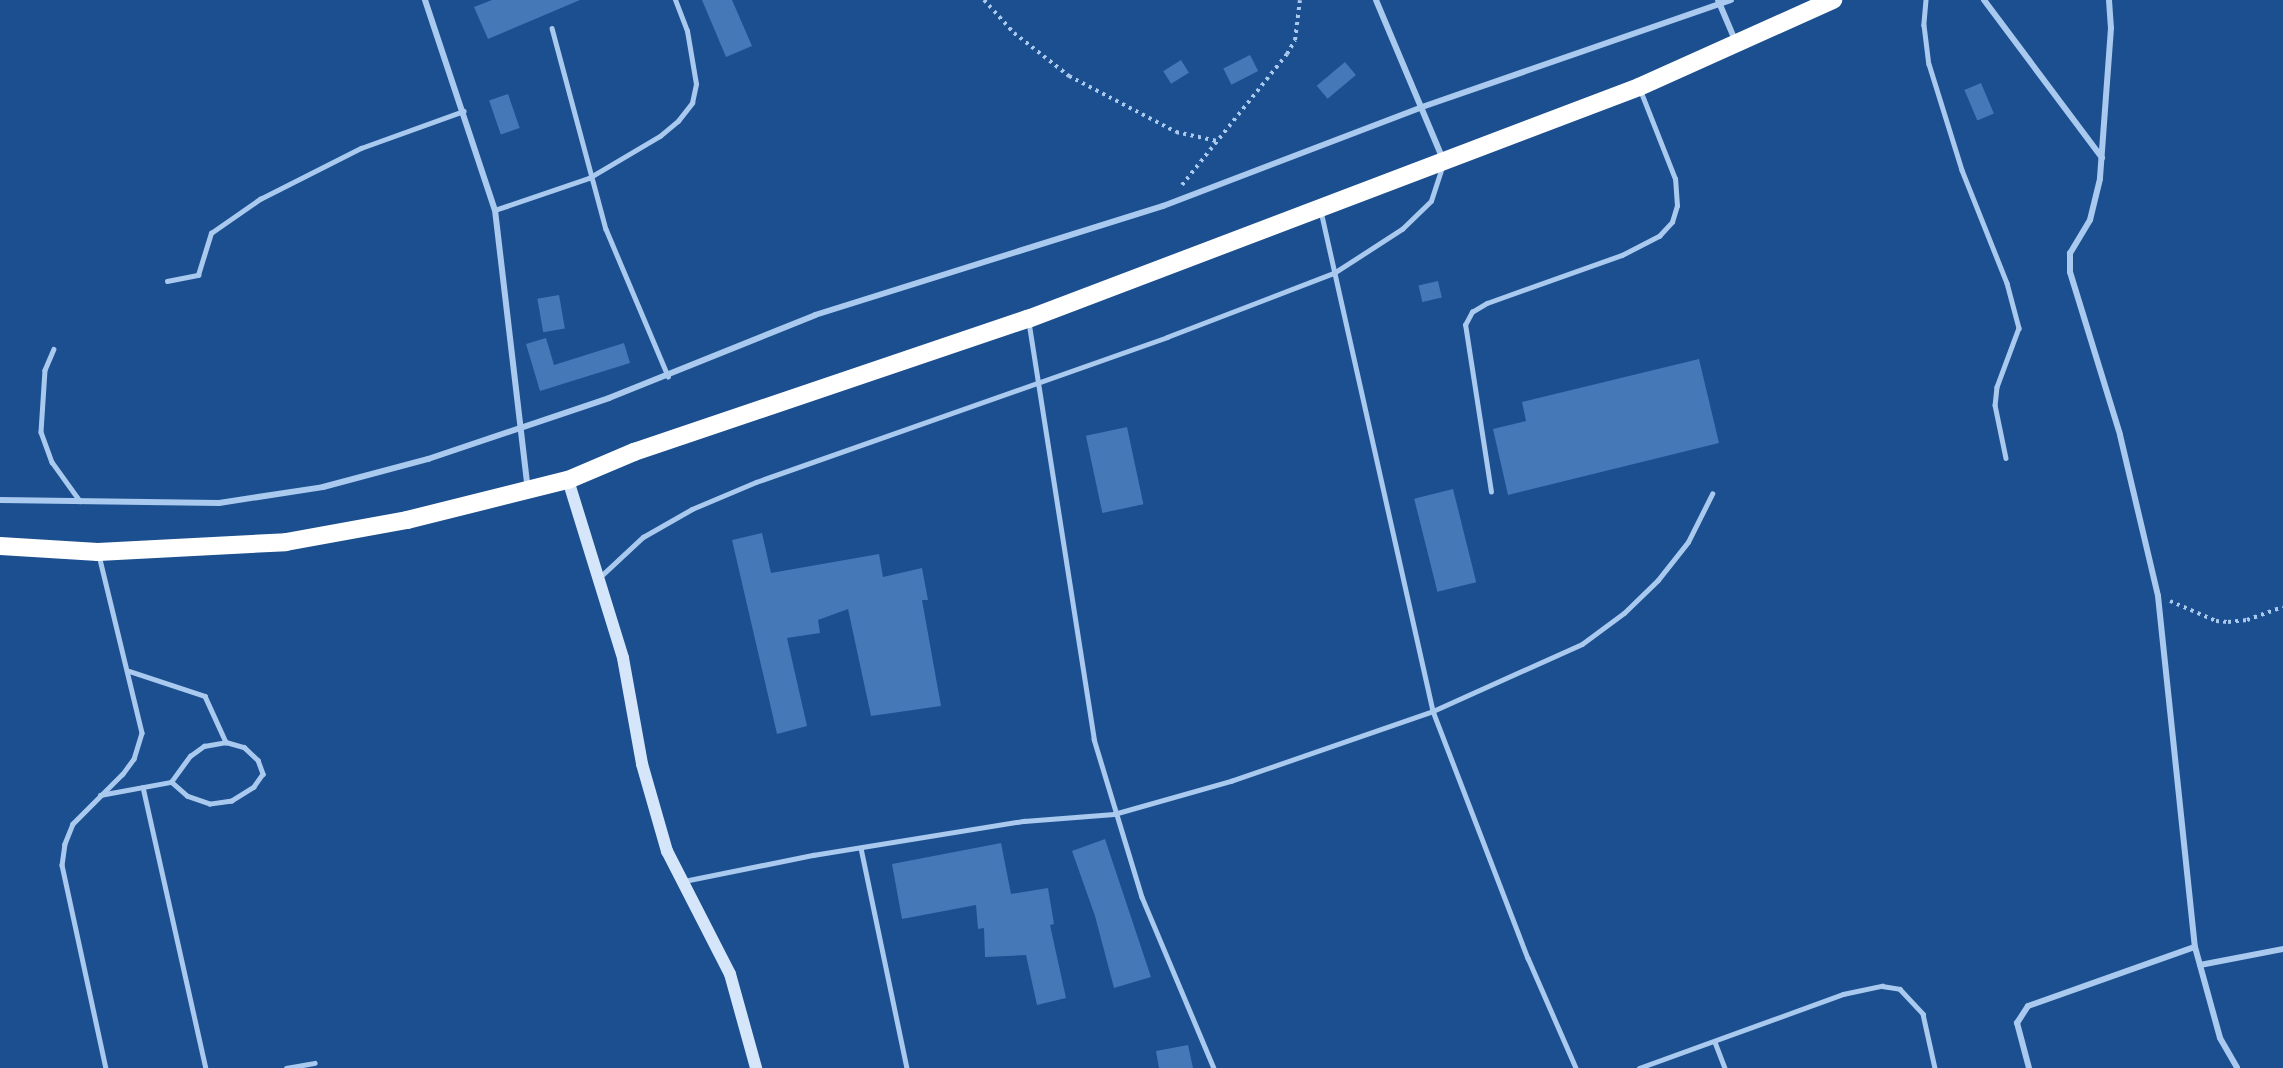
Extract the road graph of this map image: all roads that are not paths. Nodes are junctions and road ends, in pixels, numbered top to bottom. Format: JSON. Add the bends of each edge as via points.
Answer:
{"nodes":[{"id":1,"x":425,"y":0,"type":"edge"},
{"id":2,"x":675,"y":0,"type":"edge"},
{"id":3,"x":1376,"y":0,"type":"edge"},
{"id":4,"x":1731,"y":0,"type":"edge"},
{"id":5,"x":1833,"y":0,"type":"edge"},
{"id":6,"x":1926,"y":0,"type":"edge"},
{"id":7,"x":1984,"y":0,"type":"edge"},
{"id":8,"x":2109,"y":0,"type":"edge"},
{"id":9,"x":1719,"y":2,"type":"edge"},
{"id":10,"x":552,"y":28,"type":"dead end"},
{"id":11,"x":1737,"y":43,"type":"junction"},
{"id":12,"x":1639,"y":87,"type":"junction"},
{"id":13,"x":1422,"y":107,"type":"junction"},
{"id":14,"x":464,"y":111,"type":"junction"},
{"id":15,"x":2102,"y":158,"type":"junction"},
{"id":16,"x":1443,"y":160,"type":"junction"},
{"id":17,"x":589,"y":178,"type":"junction"},
{"id":18,"x":1320,"y":207,"type":"junction"},
{"id":19,"x":495,"y":210,"type":"junction"},
{"id":20,"x":1334,"y":273,"type":"junction"},
{"id":21,"x":166,"y":281,"type":"dead end"},
{"id":22,"x":1028,"y":319,"type":"junction"},
{"id":23,"x":54,"y":349,"type":"dead end"},
{"id":24,"x":668,"y":376,"type":"junction"},
{"id":25,"x":1038,"y":381,"type":"junction"},
{"id":26,"x":521,"y":430,"type":"junction"},
{"id":27,"x":2006,"y":458,"type":"dead end"},
{"id":28,"x":568,"y":480,"type":"junction"},
{"id":29,"x":528,"y":489,"type":"junction"},
{"id":30,"x":1491,"y":492,"type":"dead end"},
{"id":31,"x":1712,"y":494,"type":"dead end"},
{"id":32,"x":0,"y":500,"type":"edge"},
{"id":33,"x":82,"y":503,"type":"junction"},
{"id":34,"x":0,"y":546,"type":"edge"},
{"id":35,"x":98,"y":552,"type":"junction"},
{"id":36,"x":598,"y":579,"type":"junction"},
{"id":37,"x":129,"y":671,"type":"junction"},
{"id":38,"x":1433,"y":711,"type":"junction"},
{"id":39,"x":226,"y":742,"type":"junction"},
{"id":40,"x":171,"y":782,"type":"junction"},
{"id":41,"x":143,"y":787,"type":"junction"},
{"id":42,"x":99,"y":795,"type":"junction"},
{"id":43,"x":1114,"y":814,"type":"junction"},
{"id":44,"x":861,"y":848,"type":"junction"},
{"id":45,"x":684,"y":881,"type":"junction"},
{"id":46,"x":2194,"y":947,"type":"junction"},
{"id":47,"x":2283,"y":949,"type":"edge"},
{"id":48,"x":2200,"y":965,"type":"junction"},
{"id":49,"x":1715,"y":1042,"type":"junction"},
{"id":50,"x":315,"y":1063,"type":"dead end"},
{"id":51,"x":106,"y":1068,"type":"edge"},
{"id":52,"x":206,"y":1068,"type":"edge"},
{"id":53,"x":286,"y":1068,"type":"edge"},
{"id":54,"x":756,"y":1068,"type":"edge"},
{"id":55,"x":907,"y":1068,"type":"edge"},
{"id":56,"x":1214,"y":1068,"type":"edge"},
{"id":57,"x":1576,"y":1068,"type":"edge"},
{"id":58,"x":1639,"y":1068,"type":"edge"},
{"id":59,"x":1725,"y":1068,"type":"edge"},
{"id":60,"x":1935,"y":1068,"type":"edge"},
{"id":61,"x":2030,"y":1068,"type":"edge"},
{"id":62,"x":2237,"y":1068,"type":"edge"}],
"edges":[{"from":1,"to":14,"type":"street"},
{"from":2,"to":17,"type":"lane","via":[[694,65],[692,102],[660,136]]},
{"from":3,"to":13,"type":"street"},
{"from":4,"to":9,"type":"street"},
{"from":5,"to":11,"type":"highway"},
{"from":6,"to":27,"type":"lane","via":[[1924,25],[1929,64],[1962,170],[2007,283],[2019,328],[1997,387],[1995,405]]},
{"from":7,"to":15,"type":"street"},
{"from":8,"to":15,"type":"street","via":[[2111,28]]},
{"from":9,"to":11,"type":"street"},
{"from":9,"to":13,"type":"street"},
{"from":10,"to":17,"type":"lane"},
{"from":11,"to":12,"type":"highway"},
{"from":12,"to":16,"type":"highway"},
{"from":12,"to":30,"type":"lane","via":[[1675,179],[1677,206],[1672,222],[1659,236],[1622,255],[1487,303],[1472,312],[1465,325]]},
{"from":13,"to":16,"type":"street"},
{"from":13,"to":24,"type":"street","via":[[1163,206],[815,315]]},
{"from":14,"to":19,"type":"street"},
{"from":14,"to":21,"type":"lane","via":[[361,148],[260,199],[211,233],[198,275]]},
{"from":15,"to":46,"type":"street","via":[[2097,199],[2070,253],[2070,272],[2120,435],[2158,596]]},
{"from":16,"to":18,"type":"highway"},
{"from":16,"to":20,"type":"lane","via":[[1441,180],[1431,201],[1402,229]]},
{"from":17,"to":19,"type":"lane"},
{"from":17,"to":24,"type":"lane","via":[[625,281]]},
{"from":18,"to":20,"type":"lane"},
{"from":18,"to":22,"type":"highway"},
{"from":19,"to":26,"type":"street"},
{"from":20,"to":25,"type":"lane"},
{"from":20,"to":38,"type":"lane"},
{"from":22,"to":25,"type":"lane"},
{"from":22,"to":28,"type":"highway","via":[[634,452]]},
{"from":23,"to":33,"type":"lane","via":[[45,370],[41,432],[52,462]]},
{"from":24,"to":26,"type":"street"},
{"from":25,"to":36,"type":"lane","via":[[692,509],[643,537]]},
{"from":25,"to":43,"type":"lane","via":[[1083,681]]},
{"from":26,"to":29,"type":"street"},
{"from":26,"to":33,"type":"street","via":[[323,487],[219,503]]},
{"from":28,"to":29,"type":"highway"},
{"from":28,"to":36,"type":"street"},
{"from":29,"to":35,"type":"highway","via":[[407,520],[286,542]]},
{"from":31,"to":38,"type":"lane","via":[[1688,543],[1658,580],[1624,612],[1582,644]]},
{"from":32,"to":33,"type":"street"},
{"from":34,"to":35,"type":"highway"},
{"from":35,"to":37,"type":"lane"},
{"from":36,"to":45,"type":"street","via":[[623,658],[652,804],[667,851]]},
{"from":37,"to":39,"type":"lane","via":[[205,696]]},
{"from":37,"to":42,"type":"lane","via":[[142,733],[140,743],[123,774]]},
{"from":38,"to":43,"type":"lane","via":[[1262,772]]},
{"from":38,"to":57,"type":"lane","via":[[1528,958]]},
{"from":39,"to":40,"type":"lane","via":[[204,746],[189,756]]},
{"from":39,"to":40,"type":"lane","via":[[244,747],[258,760],[263,774],[254,787],[232,801],[210,804],[187,796]]},
{"from":40,"to":41,"type":"lane"},
{"from":41,"to":42,"type":"lane"},
{"from":41,"to":52,"type":"lane"},
{"from":42,"to":51,"type":"lane","via":[[74,824],[65,844],[62,865]]},
{"from":43,"to":44,"type":"lane","via":[[1024,821]]},
{"from":43,"to":56,"type":"lane","via":[[1142,897]]},
{"from":44,"to":45,"type":"lane"},
{"from":44,"to":55,"type":"lane"},
{"from":45,"to":54,"type":"street","via":[[730,974]]},
{"from":46,"to":48,"type":"street"},
{"from":46,"to":61,"type":"street","via":[[2028,1006],[2017,1023]]},
{"from":47,"to":48,"type":"street"},
{"from":48,"to":62,"type":"street","via":[[2220,1038]]},
{"from":49,"to":58,"type":"lane"},
{"from":49,"to":59,"type":"lane"},
{"from":49,"to":60,"type":"lane","via":[[1843,994],[1882,986],[1900,989],[1923,1014]]},
{"from":50,"to":53,"type":"lane"}]}
